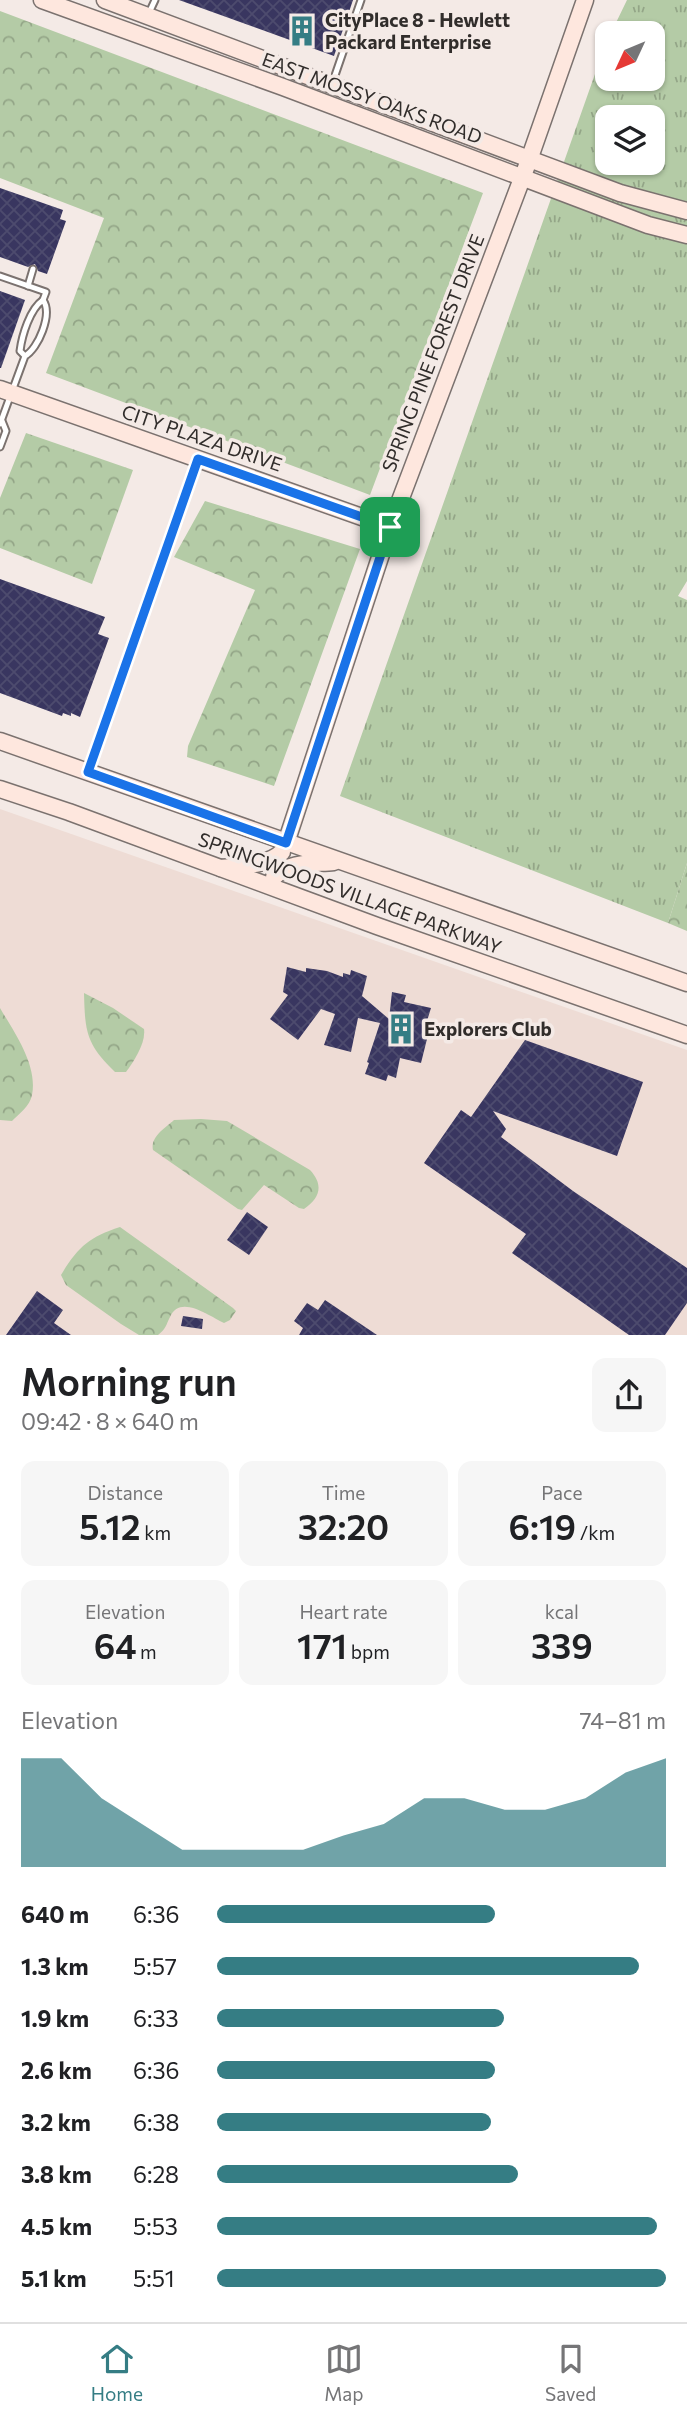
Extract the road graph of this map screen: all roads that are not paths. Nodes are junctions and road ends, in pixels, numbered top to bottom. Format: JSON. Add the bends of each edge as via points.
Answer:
{"nodes":[{"id":1,"x":42,"y":0,"type":"edge"},
{"id":2,"x":105,"y":0,"type":"edge"},
{"id":3,"x":155,"y":0,"type":"edge"},
{"id":4,"x":361,"y":0,"type":"edge"},
{"id":5,"x":585,"y":0,"type":"edge"},
{"id":6,"x":148,"y":16,"type":"junction"},
{"id":7,"x":141,"y":37,"type":"junction"},
{"id":8,"x":332,"y":84,"type":"junction"},
{"id":9,"x":325,"y":103,"type":"junction"},
{"id":10,"x":529,"y":160,"type":"junction"},
{"id":11,"x":522,"y":176,"type":"junction"},
{"id":12,"x":687,"y":211,"type":"edge"},
{"id":13,"x":687,"y":235,"type":"edge"},
{"id":14,"x":33,"y":269,"type":"dead end"},
{"id":15,"x":0,"y":276,"type":"edge"},
{"id":16,"x":28,"y":286,"type":"junction"},
{"id":17,"x":43,"y":300,"type":"junction"},
{"id":18,"x":24,"y":356,"type":"junction"},
{"id":19,"x":6,"y":391,"type":"edge"},
{"id":20,"x":1,"y":423,"type":"edge"},
{"id":21,"x":0,"y":447,"type":"edge"},
{"id":22,"x":198,"y":459,"type":"junction"},
{"id":23,"x":390,"y":527,"type":"junction"},
{"id":24,"x":0,"y":741,"type":"edge"},
{"id":25,"x":88,"y":772,"type":"junction"},
{"id":26,"x":0,"y":789,"type":"edge"},
{"id":27,"x":284,"y":848,"type":"junction"},
{"id":28,"x":340,"y":862,"type":"junction"},
{"id":29,"x":219,"y":869,"type":"junction"},
{"id":30,"x":274,"y":877,"type":"dead end"},
{"id":31,"x":687,"y":984,"type":"edge"},
{"id":32,"x":687,"y":1035,"type":"edge"}],
"edges":[{"from":1,"to":7,"type":"street","name":"EAST MOSSY OAKS ROAD"},
{"from":2,"to":6,"type":"street","name":"EAST MOSSY OAKS ROAD"},
{"from":3,"to":6,"type":"lane"},
{"from":4,"to":8,"type":"lane"},
{"from":5,"to":10,"type":"street","name":"SPRING PINE FOREST DRIVE"},
{"from":6,"to":7,"type":"street"},
{"from":6,"to":8,"type":"street","name":"EAST MOSSY OAKS ROAD"},
{"from":7,"to":9,"type":"street","name":"EAST MOSSY OAKS ROAD"},
{"from":8,"to":9,"type":"street"},
{"from":8,"to":10,"type":"street","name":"EAST MOSSY OAKS ROAD"},
{"from":9,"to":11,"type":"street","name":"EAST MOSSY OAKS ROAD"},
{"from":10,"to":11,"type":"street","name":"SPRING PINE FOREST DRIVE"},
{"from":10,"to":12,"type":"street","name":"EAST MOSSY OAKS ROAD"},
{"from":11,"to":13,"type":"street","name":"EAST MOSSY OAKS ROAD","via":[[648,225]]},
{"from":11,"to":23,"type":"street","name":"SPRING PINE FOREST DRIVE"},
{"from":14,"to":16,"type":"lane"},
{"from":15,"to":16,"type":"lane"},
{"from":16,"to":17,"type":"lane","via":[[46,292]]},
{"from":17,"to":18,"type":"lane","via":[[36,305],[21,342]]},
{"from":17,"to":18,"type":"lane","via":[[47,315],[32,352]]},
{"from":18,"to":19,"type":"lane"},
{"from":19,"to":20,"type":"lane"},
{"from":19,"to":22,"type":"street","name":"CITY PLAZA DRIVE"},
{"from":20,"to":21,"type":"lane","via":[[6,431]]},
{"from":22,"to":23,"type":"street","name":"CITY PLAZA DRIVE"},
{"from":22,"to":25,"type":"lane"},
{"from":23,"to":27,"type":"street","name":"SPRING PINE FOREST DRIVE"},
{"from":24,"to":25,"type":"street","name":"SPRINGWOODS VILLAGE PARKWAY"},
{"from":25,"to":27,"type":"street","name":"SPRINGWOODS VILLAGE PARKWAY"},
{"from":26,"to":29,"type":"street","name":"SPRINGWOODS VILLAGE PARKWAY"},
{"from":27,"to":28,"type":"street","name":"SPRINGWOODS VILLAGE PARKWAY"},
{"from":27,"to":29,"type":"street","via":[[276,859]]},
{"from":28,"to":30,"type":"street","via":[[292,866]]},
{"from":28,"to":31,"type":"street","name":"SPRINGWOODS VILLAGE PARKWAY"},
{"from":29,"to":32,"type":"street","name":"SPRINGWOODS VILLAGE PARKWAY"}]}
